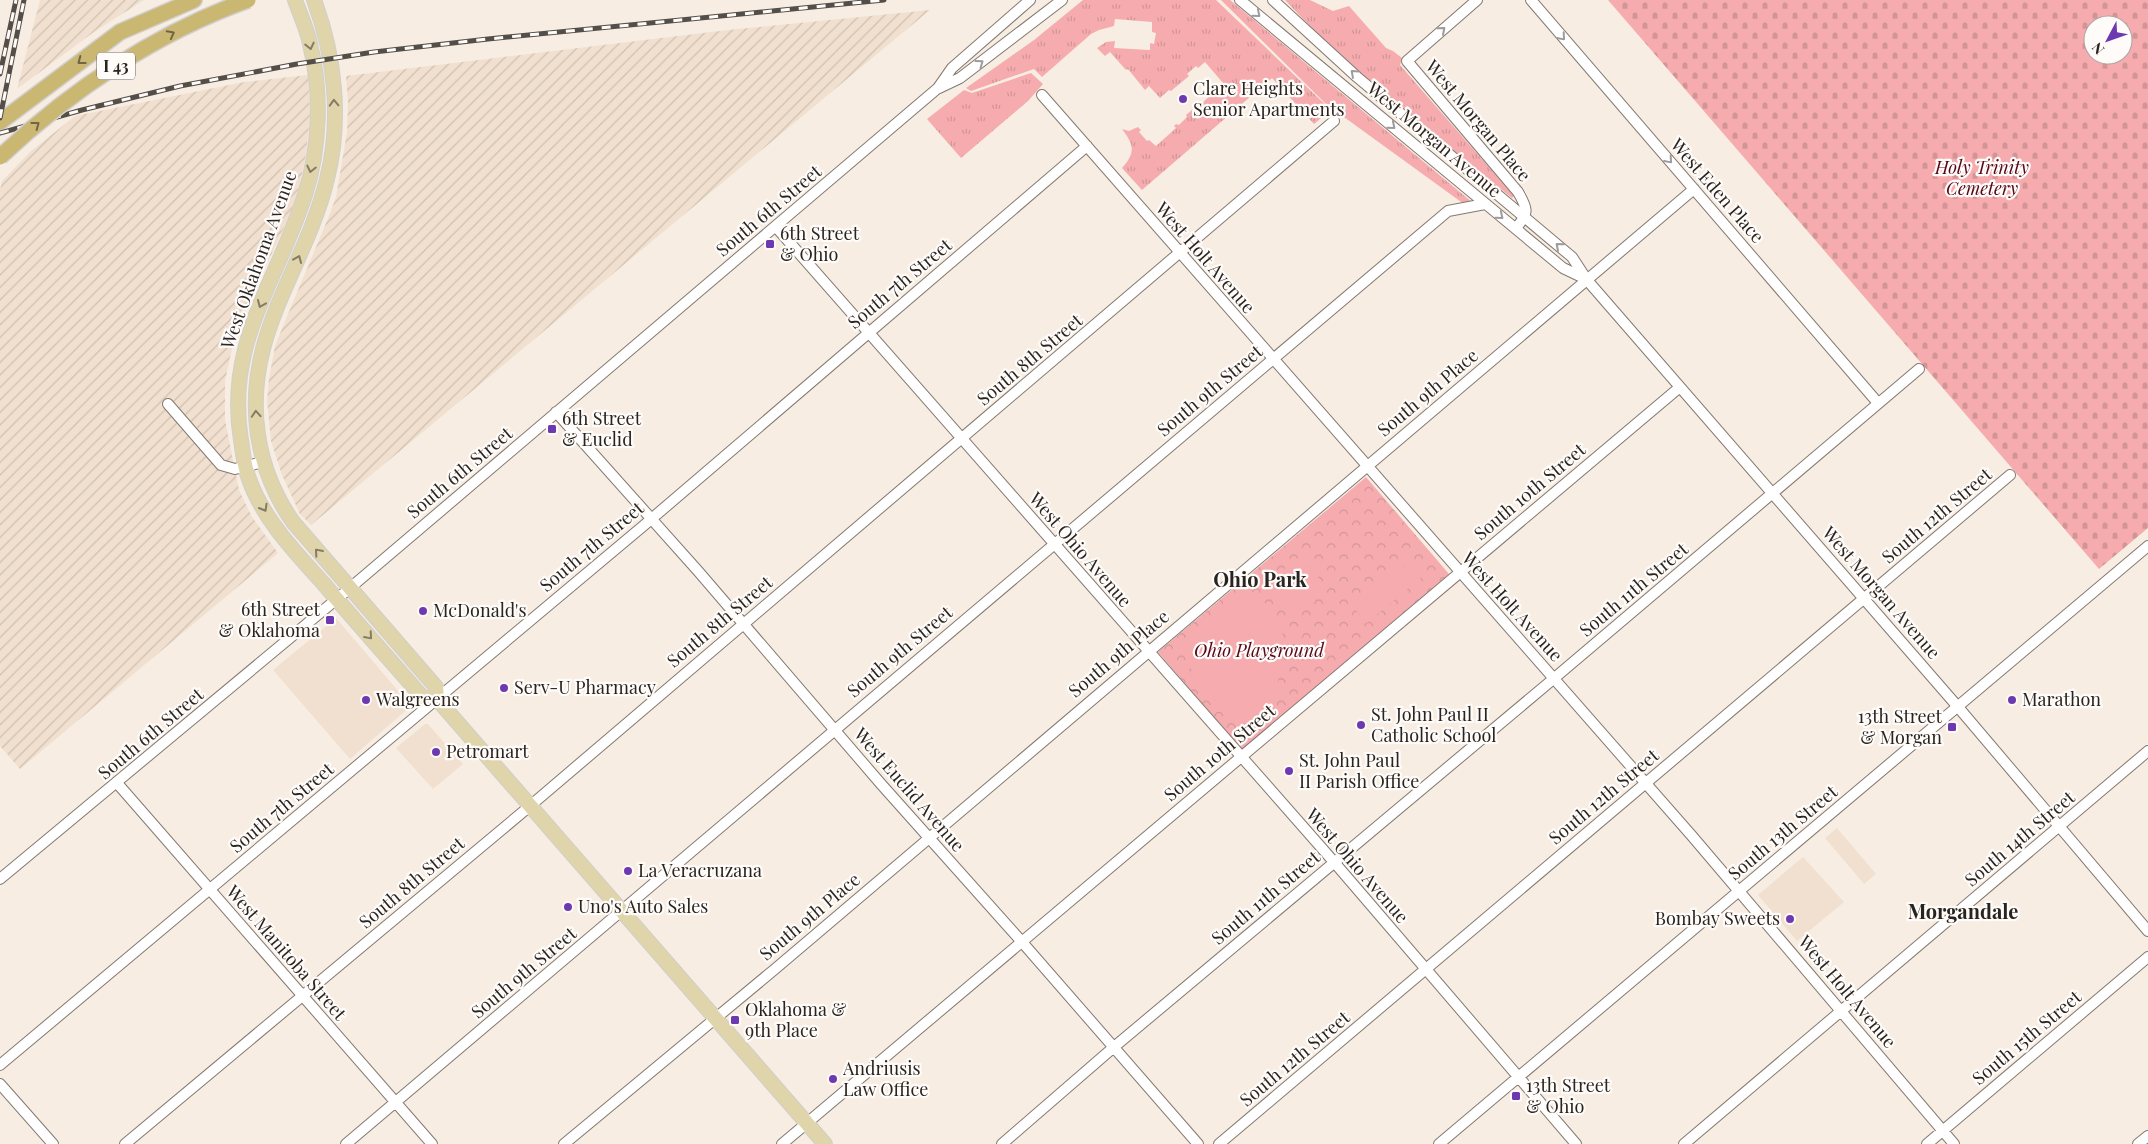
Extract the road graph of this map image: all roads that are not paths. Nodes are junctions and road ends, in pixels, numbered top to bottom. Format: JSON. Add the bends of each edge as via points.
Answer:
{"nodes":[{"id":1,"x":169,"y":0,"type":"edge"},
{"id":2,"x":194,"y":0,"type":"edge"},
{"id":3,"x":248,"y":0,"type":"edge"},
{"id":4,"x":295,"y":0,"type":"edge"},
{"id":5,"x":314,"y":0,"type":"edge"},
{"id":6,"x":1030,"y":0,"type":"edge"},
{"id":7,"x":1062,"y":0,"type":"edge"},
{"id":8,"x":1240,"y":0,"type":"edge"},
{"id":9,"x":1273,"y":0,"type":"edge"},
{"id":10,"x":1477,"y":0,"type":"edge"},
{"id":11,"x":1530,"y":0,"type":"edge"},
{"id":12,"x":120,"y":32,"type":"junction"},
{"id":13,"x":938,"y":88,"type":"junction"},
{"id":14,"x":1042,"y":95,"type":"dead end"},
{"id":15,"x":1334,"y":121,"type":"dead end"},
{"id":16,"x":0,"y":122,"type":"edge"},
{"id":17,"x":1087,"y":146,"type":"junction"},
{"id":18,"x":0,"y":157,"type":"edge"},
{"id":19,"x":1694,"y":189,"type":"junction"},
{"id":20,"x":1485,"y":204,"type":"junction"},
{"id":21,"x":1525,"y":217,"type":"junction"},
{"id":22,"x":776,"y":227,"type":"junction"},
{"id":23,"x":1516,"y":228,"type":"junction"},
{"id":24,"x":1180,"y":254,"type":"junction"},
{"id":25,"x":1587,"y":280,"type":"junction"},
{"id":26,"x":869,"y":332,"type":"junction"},
{"id":27,"x":1273,"y":359,"type":"junction"},
{"id":28,"x":1919,"y":369,"type":"dead end"},
{"id":29,"x":1680,"y":387,"type":"junction"},
{"id":30,"x":1878,"y":403,"type":"junction"},
{"id":31,"x":168,"y":404,"type":"dead end"},
{"id":32,"x":556,"y":412,"type":"junction"},
{"id":33,"x":961,"y":439,"type":"junction"},
{"id":34,"x":264,"y":462,"type":"junction"},
{"id":35,"x":245,"y":467,"type":"junction"},
{"id":36,"x":1367,"y":467,"type":"junction"},
{"id":37,"x":2010,"y":475,"type":"dead end"},
{"id":38,"x":1772,"y":493,"type":"junction"},
{"id":39,"x":652,"y":519,"type":"junction"},
{"id":40,"x":1054,"y":545,"type":"junction"},
{"id":41,"x":2148,"y":546,"type":"edge"},
{"id":42,"x":1459,"y":573,"type":"junction"},
{"id":43,"x":350,"y":588,"type":"junction"},
{"id":44,"x":336,"y":599,"type":"junction"},
{"id":45,"x":1865,"y":599,"type":"junction"},
{"id":46,"x":743,"y":624,"type":"junction"},
{"id":47,"x":1148,"y":650,"type":"junction"},
{"id":48,"x":1554,"y":679,"type":"junction"},
{"id":49,"x":437,"y":699,"type":"junction"},
{"id":50,"x":1958,"y":707,"type":"junction"},
{"id":51,"x":834,"y":729,"type":"junction"},
{"id":52,"x":2148,"y":751,"type":"edge"},
{"id":53,"x":1241,"y":756,"type":"junction"},
{"id":54,"x":1645,"y":783,"type":"junction"},
{"id":55,"x":117,"y":784,"type":"junction"},
{"id":56,"x":530,"y":806,"type":"junction"},
{"id":57,"x":2060,"y":827,"type":"junction"},
{"id":58,"x":928,"y":837,"type":"junction"},
{"id":59,"x":1334,"y":862,"type":"junction"},
{"id":60,"x":0,"y":879,"type":"edge"},
{"id":61,"x":210,"y":890,"type":"junction"},
{"id":62,"x":1740,"y":891,"type":"junction"},
{"id":63,"x":622,"y":911,"type":"junction"},
{"id":64,"x":2148,"y":931,"type":"edge"},
{"id":65,"x":1022,"y":942,"type":"junction"},
{"id":66,"x":2148,"y":957,"type":"edge"},
{"id":67,"x":1426,"y":970,"type":"junction"},
{"id":68,"x":302,"y":996,"type":"junction"},
{"id":69,"x":1842,"y":1011,"type":"junction"},
{"id":70,"x":714,"y":1017,"type":"junction"},
{"id":71,"x":1114,"y":1047,"type":"junction"},
{"id":72,"x":0,"y":1065,"type":"edge"},
{"id":73,"x":1519,"y":1076,"type":"junction"},
{"id":74,"x":0,"y":1084,"type":"edge"},
{"id":75,"x":395,"y":1103,"type":"junction"},
{"id":76,"x":807,"y":1123,"type":"junction"},
{"id":77,"x":1943,"y":1130,"type":"junction"},
{"id":78,"x":2148,"y":1136,"type":"edge"},
{"id":79,"x":53,"y":1144,"type":"edge"},
{"id":80,"x":126,"y":1144,"type":"edge"},
{"id":81,"x":346,"y":1144,"type":"edge"},
{"id":82,"x":432,"y":1144,"type":"edge"},
{"id":83,"x":564,"y":1144,"type":"edge"},
{"id":84,"x":782,"y":1144,"type":"edge"},
{"id":85,"x":825,"y":1144,"type":"edge"},
{"id":86,"x":1002,"y":1144,"type":"edge"},
{"id":87,"x":1198,"y":1144,"type":"edge"},
{"id":88,"x":1219,"y":1144,"type":"edge"},
{"id":89,"x":1439,"y":1144,"type":"edge"},
{"id":90,"x":1576,"y":1144,"type":"edge"},
{"id":91,"x":1684,"y":1144,"type":"edge"},
{"id":92,"x":1927,"y":1144,"type":"edge"},
{"id":93,"x":1954,"y":1144,"type":"edge"},
{"id":94,"x":2138,"y":1144,"type":"edge"}],
"edges":[{"from":1,"to":12,"type":"highway"},
{"from":2,"to":12,"type":"highway","number":"I 43"},
{"from":18,"to":3,"type":"highway","number":"I 43","one_way":true,"bridge":true,"via":[[39,123],[133,54],[210,14]]},
{"from":4,"to":35,"type":"main road","name":"West Oklahoma Avenue","one_way":true,"via":[[310,44],[316,77],[314,157],[299,212],[250,329],[243,354],[238,382],[238,421]]},
{"from":34,"to":5,"type":"main road","name":"West Oklahoma Avenue","one_way":true,"via":[[255,412],[260,356],[273,316],[317,214],[334,142],[331,60]]},
{"from":6,"to":13,"type":"street","name":"South 6th Street","via":[[952,68]]},
{"from":13,"to":7,"type":"street","name":"South 6th Street","one_way":true,"via":[[960,78]]},
{"from":8,"to":20,"type":"street","name":"West Morgan Avenue","one_way":true},
{"from":21,"to":9,"type":"street","name":"West Morgan Avenue","one_way":true,"via":[[1358,77]]},
{"from":21,"to":10,"type":"street","name":"West Morgan Place","one_way":true,"via":[[1526,206],[1518,192],[1407,61]]},
{"from":11,"to":19,"type":"street","name":"West Eden Place","one_way":true},
{"from":12,"to":16,"type":"highway","number":"I 43","one_way":true},
{"from":13,"to":22,"type":"street","name":"South 6th Street"},
{"from":14,"to":17,"type":"street","name":"West Holt Avenue"},
{"from":15,"to":24,"type":"street","name":"South 8th Street"},
{"from":17,"to":24,"type":"street","name":"West Holt Avenue"},
{"from":17,"to":26,"type":"street","name":"South 7th Street"},
{"from":19,"to":25,"type":"street","name":"South 9th Place"},
{"from":19,"to":30,"type":"street","name":"West Eden Place"},
{"from":20,"to":23,"type":"street","name":"West Morgan Avenue","one_way":true},
{"from":20,"to":27,"type":"street","name":"South 9th Street","via":[[1448,211]]},
{"from":21,"to":23,"type":"street"},
{"from":25,"to":21,"type":"street","name":"West Morgan Avenue","one_way":true,"via":[[1572,257]]},
{"from":22,"to":26,"type":"street","name":"West Ohio Avenue"},
{"from":22,"to":32,"type":"street","name":"South 6th Street"},
{"from":23,"to":25,"type":"street","name":"West Morgan Avenue","via":[[1563,268]]},
{"from":24,"to":27,"type":"street","name":"West Holt Avenue"},
{"from":24,"to":33,"type":"street","name":"South 8th Street"},
{"from":25,"to":29,"type":"street","name":"West Morgan Avenue"},
{"from":25,"to":36,"type":"street","name":"South 9th Place"},
{"from":26,"to":33,"type":"street","name":"West Ohio Avenue"},
{"from":26,"to":39,"type":"street","name":"South 7th Street"},
{"from":27,"to":36,"type":"street","name":"West Holt Avenue"},
{"from":27,"to":40,"type":"street","name":"South 9th Street"},
{"from":28,"to":30,"type":"street","name":"South 11th Street"},
{"from":29,"to":38,"type":"street","name":"West Morgan Avenue"},
{"from":29,"to":42,"type":"street","name":"South 10th Street"},
{"from":30,"to":38,"type":"street","name":"South 11th Street"},
{"from":31,"to":35,"type":"street","via":[[221,465],[235,469]]},
{"from":32,"to":39,"type":"street","name":"West Euclid Avenue"},
{"from":32,"to":43,"type":"street","name":"South 6th Street"},
{"from":33,"to":40,"type":"street","name":"West Ohio Avenue"},
{"from":33,"to":46,"type":"street","name":"South 8th Street"},
{"from":34,"to":35,"type":"street"},
{"from":43,"to":34,"type":"main road","name":"West Oklahoma Avenue","one_way":true,"via":[[293,522],[277,497]]},
{"from":35,"to":44,"type":"main road","name":"West Oklahoma Avenue","one_way":true,"via":[[256,495],[275,527]]},
{"from":36,"to":42,"type":"street","name":"West Holt Avenue"},
{"from":36,"to":47,"type":"street","name":"South 9th Place"},
{"from":37,"to":45,"type":"street","name":"South 12th Street"},
{"from":38,"to":45,"type":"street","name":"West Morgan Avenue"},
{"from":38,"to":48,"type":"street","name":"South 11th Street"},
{"from":39,"to":46,"type":"street","name":"West Euclid Avenue"},
{"from":39,"to":49,"type":"street","name":"South 7th Street"},
{"from":40,"to":47,"type":"street","name":"West Ohio Avenue"},
{"from":40,"to":51,"type":"street","name":"South 9th Street"},
{"from":41,"to":50,"type":"street","name":"South 13th Street"},
{"from":42,"to":48,"type":"street","name":"West Holt Avenue"},
{"from":42,"to":53,"type":"street","name":"South 10th Street"},
{"from":43,"to":44,"type":"street","name":"South 6th Street"},
{"from":43,"to":49,"type":"main road","name":"West Oklahoma Avenue","via":[[436,687]]},
{"from":44,"to":49,"type":"main road","name":"West Oklahoma Avenue","one_way":true,"via":[[423,698]]},
{"from":44,"to":55,"type":"street","name":"South 6th Street"},
{"from":45,"to":50,"type":"street","name":"West Morgan Avenue"},
{"from":45,"to":54,"type":"street","name":"South 12th Street"},
{"from":46,"to":51,"type":"street","name":"West Euclid Avenue"},
{"from":46,"to":56,"type":"street","name":"South 8th Street"},
{"from":47,"to":53,"type":"street","name":"West Ohio Avenue"},
{"from":47,"to":58,"type":"street","name":"South 9th Place"},
{"from":48,"to":54,"type":"street","name":"West Holt Avenue"},
{"from":48,"to":59,"type":"street","name":"South 11th Street"},
{"from":49,"to":56,"type":"main road","name":"West Oklahoma Avenue"},
{"from":49,"to":61,"type":"street","name":"South 7th Street"},
{"from":50,"to":57,"type":"street","name":"West Morgan Avenue"},
{"from":50,"to":62,"type":"street","name":"South 13th Street"},
{"from":51,"to":58,"type":"street","name":"West Euclid Avenue"},
{"from":51,"to":63,"type":"street","name":"South 9th Street"},
{"from":52,"to":57,"type":"street","name":"South 14th Street"},
{"from":53,"to":59,"type":"street","name":"West Ohio Avenue"},
{"from":53,"to":65,"type":"street","name":"South 10th Street"},
{"from":54,"to":62,"type":"street","name":"West Holt Avenue"},
{"from":54,"to":67,"type":"street","name":"South 12th Street"},
{"from":55,"to":60,"type":"street","name":"South 6th Street"},
{"from":55,"to":61,"type":"street","name":"West Manitoba Street"},
{"from":56,"to":63,"type":"main road","name":"West Oklahoma Avenue"},
{"from":56,"to":68,"type":"street","name":"South 8th Street"},
{"from":57,"to":64,"type":"street","name":"West Morgan Avenue"},
{"from":57,"to":69,"type":"street","name":"South 14th Street"},
{"from":58,"to":65,"type":"street","name":"West Euclid Avenue"},
{"from":58,"to":70,"type":"street","name":"South 9th Place"},
{"from":59,"to":67,"type":"street","name":"West Ohio Avenue"},
{"from":59,"to":71,"type":"street","name":"South 11th Street"},
{"from":61,"to":68,"type":"street","name":"West Manitoba Street"},
{"from":61,"to":72,"type":"street","name":"South 7th Street"},
{"from":62,"to":69,"type":"street","name":"West Holt Avenue"},
{"from":62,"to":73,"type":"street","name":"South 13th Street"},
{"from":63,"to":70,"type":"main road","name":"West Oklahoma Avenue"},
{"from":63,"to":75,"type":"street","name":"South 9th Street"},
{"from":65,"to":71,"type":"street","name":"West Euclid Avenue"},
{"from":65,"to":76,"type":"street","name":"South 10th Street"},
{"from":66,"to":77,"type":"street","name":"South 15th Street"},
{"from":67,"to":73,"type":"street","name":"West Ohio Avenue"},
{"from":67,"to":88,"type":"street","name":"South 12th Street"},
{"from":68,"to":75,"type":"street","name":"West Manitoba Street"},
{"from":68,"to":80,"type":"street","name":"South 8th Street"},
{"from":69,"to":77,"type":"street","name":"West Holt Avenue"},
{"from":69,"to":91,"type":"street","name":"South 14th Street"},
{"from":70,"to":76,"type":"main road","name":"West Oklahoma Avenue"},
{"from":70,"to":83,"type":"street","name":"South 9th Place"},
{"from":71,"to":86,"type":"street","name":"South 11th Street"},
{"from":71,"to":87,"type":"street","name":"West Euclid Avenue"},
{"from":73,"to":89,"type":"street","name":"South 13th Street"},
{"from":73,"to":90,"type":"street","name":"West Ohio Avenue"},
{"from":74,"to":79,"type":"street"},
{"from":75,"to":81,"type":"street","name":"South 9th Street"},
{"from":75,"to":82,"type":"street","name":"West Manitoba Street"},
{"from":76,"to":84,"type":"street","name":"South 10th Street"},
{"from":76,"to":85,"type":"main road","name":"West Oklahoma Avenue"},
{"from":77,"to":92,"type":"street","name":"South 15th Street"},
{"from":77,"to":93,"type":"street","name":"West Holt Avenue"},
{"from":78,"to":94,"type":"street"}]}
